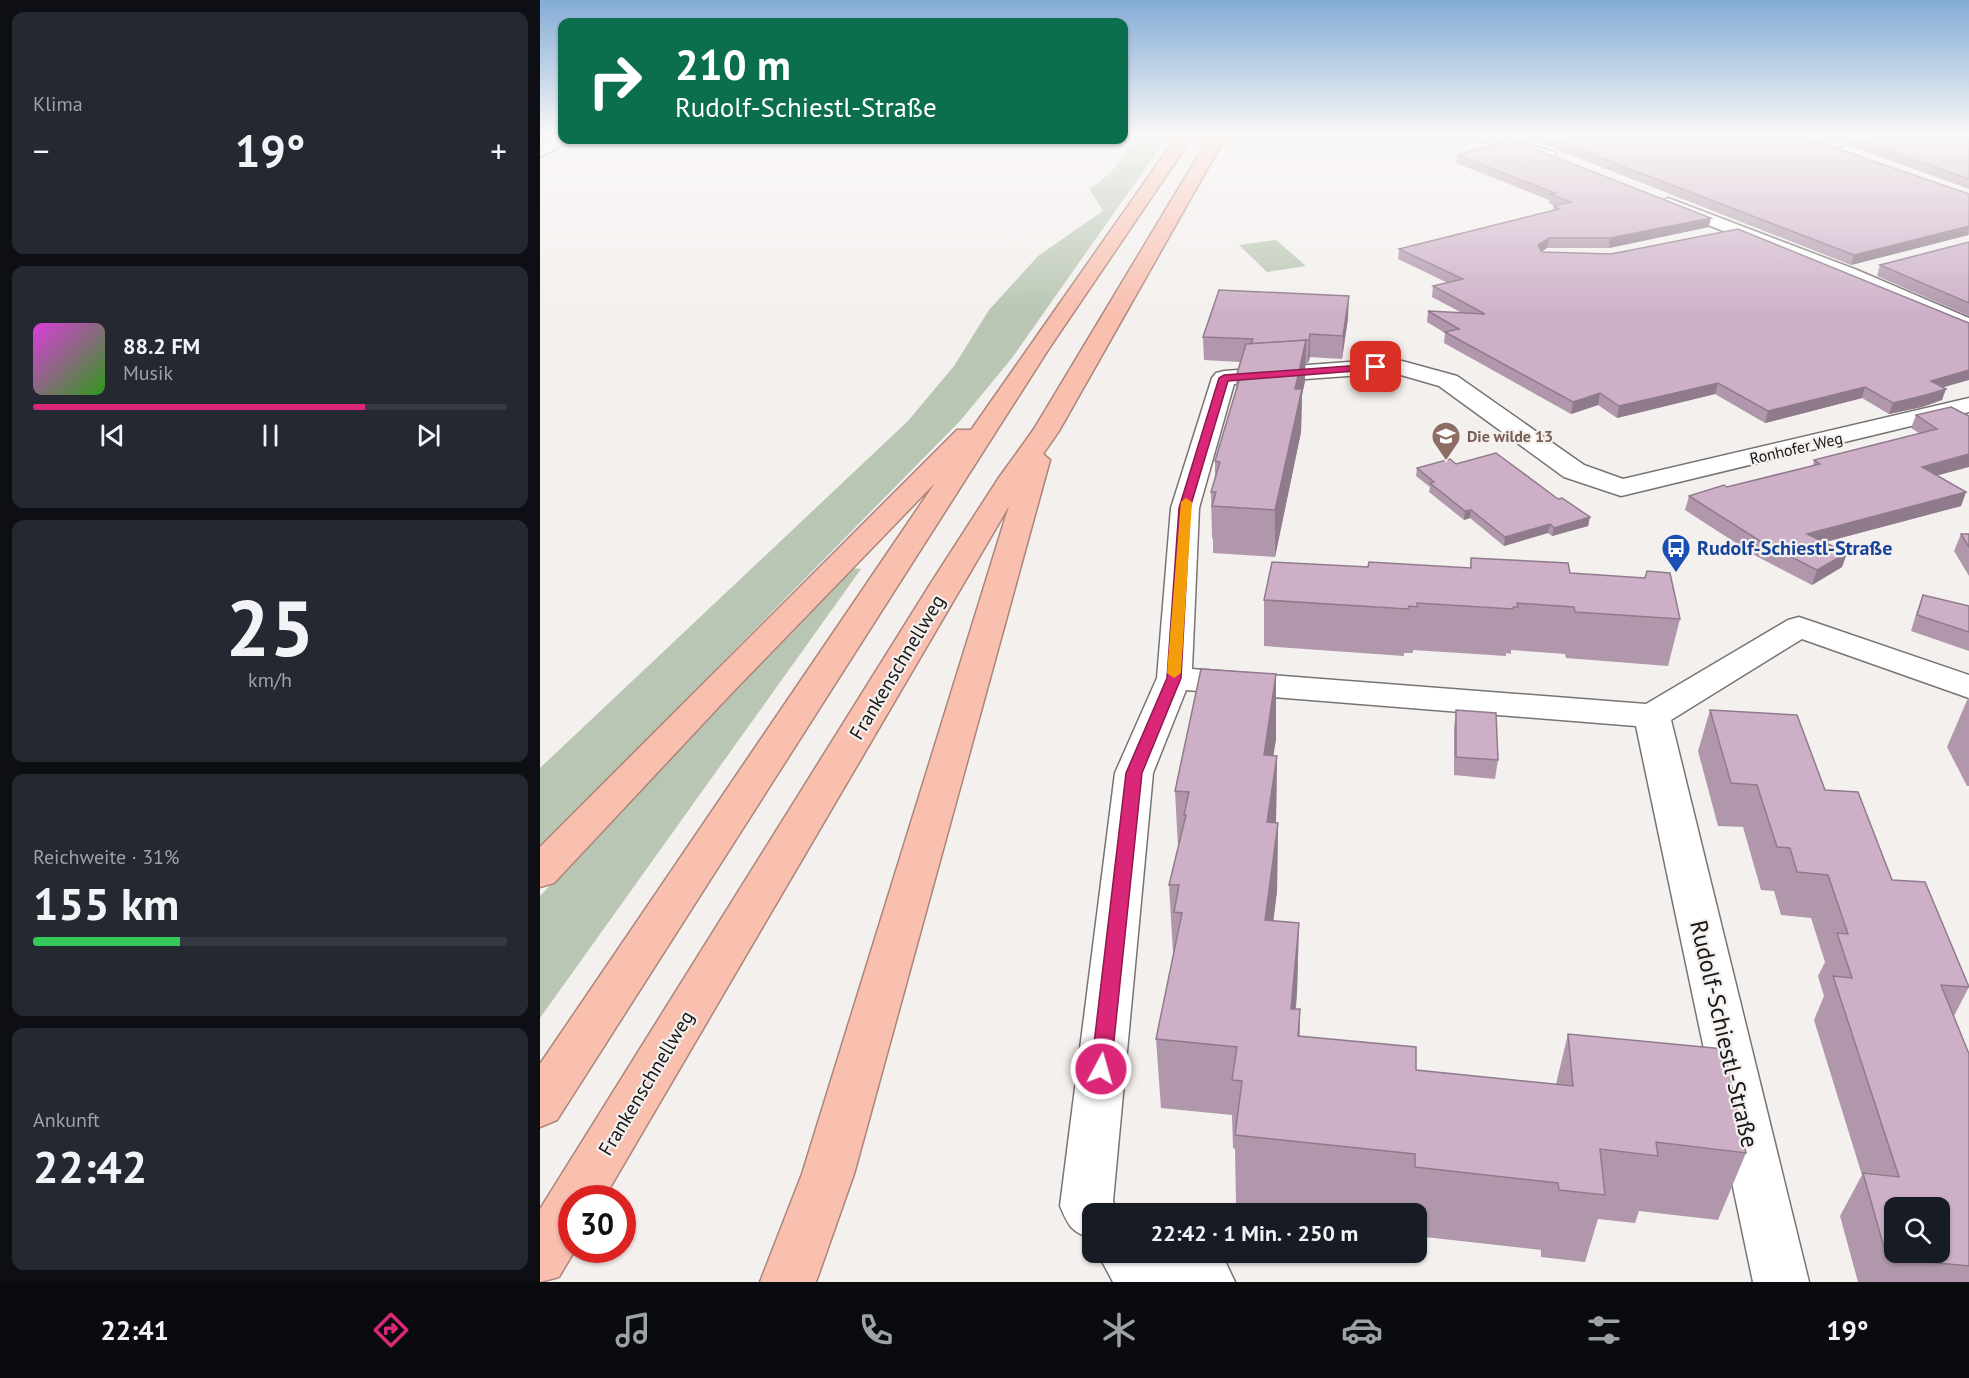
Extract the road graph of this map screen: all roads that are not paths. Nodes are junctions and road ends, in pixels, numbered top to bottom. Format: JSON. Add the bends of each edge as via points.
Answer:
{"nodes":[{"id":1,"x":1144,"y":196,"type":"edge"},
{"id":2,"x":1183,"y":196,"type":"edge"},
{"id":3,"x":1651,"y":196,"type":"edge"},
{"id":4,"x":1737,"y":230,"type":"junction"},
{"id":5,"x":1702,"y":237,"type":"edge"},
{"id":6,"x":1882,"y":266,"type":"edge"},
{"id":7,"x":1850,"y":274,"type":"junction"},
{"id":8,"x":1969,"y":326,"type":"edge"},
{"id":9,"x":1008,"y":394,"type":"junction"},
{"id":10,"x":1969,"y":405,"type":"edge"},
{"id":11,"x":1046,"y":431,"type":"junction"},
{"id":12,"x":1174,"y":678,"type":"junction"},
{"id":13,"x":1969,"y":687,"type":"edge"},
{"id":14,"x":1652,"y":716,"type":"junction"},
{"id":15,"x":540,"y":872,"type":"edge"},
{"id":16,"x":540,"y":1105,"type":"edge"},
{"id":17,"x":828,"y":1174,"type":"junction"},
{"id":18,"x":584,"y":1185,"type":"edge"},
{"id":19,"x":1086,"y":1203,"type":"edge"},
{"id":20,"x":558,"y":1229,"type":"edge"},
{"id":21,"x":540,"y":1258,"type":"edge"},
{"id":22,"x":1132,"y":1263,"type":"edge"},
{"id":23,"x":788,"y":1282,"type":"edge"},
{"id":24,"x":814,"y":1282,"type":"edge"},
{"id":25,"x":1208,"y":1282,"type":"edge"},
{"id":26,"x":1780,"y":1282,"type":"edge"}],
"edges":[{"from":1,"to":9,"type":"highway"},
{"from":2,"to":11,"type":"highway","name":"Frankenschnellweg"},
{"from":3,"to":4,"type":"street"},
{"from":4,"to":5,"type":"street"},
{"from":4,"to":7,"type":"street"},
{"from":6,"to":7,"type":"street"},
{"from":7,"to":8,"type":"street"},
{"from":9,"to":15,"type":"highway"},
{"from":9,"to":16,"type":"highway"},
{"from":10,"to":12,"type":"street","name":"Ronhofer Weg","via":[[1622,488],[1574,471],[1448,381],[1402,368],[1224,378],[1185,508]]},
{"from":11,"to":17,"type":"highway"},
{"from":11,"to":18,"type":"highway","name":"Frankenschnellweg","via":[[945,586]]},
{"from":12,"to":14,"type":"street"},
{"from":12,"to":19,"type":"street","via":[[1134,773]]},
{"from":13,"to":14,"type":"street","via":[[1799,627]]},
{"from":14,"to":26,"type":"street","name":"Rudolf-Schiestl-Straße"},
{"from":17,"to":23,"type":"highway"},
{"from":17,"to":24,"type":"highway"},
{"from":20,"to":21,"type":"highway"},
{"from":22,"to":25,"type":"street","via":[[1141,1274]]}]}
